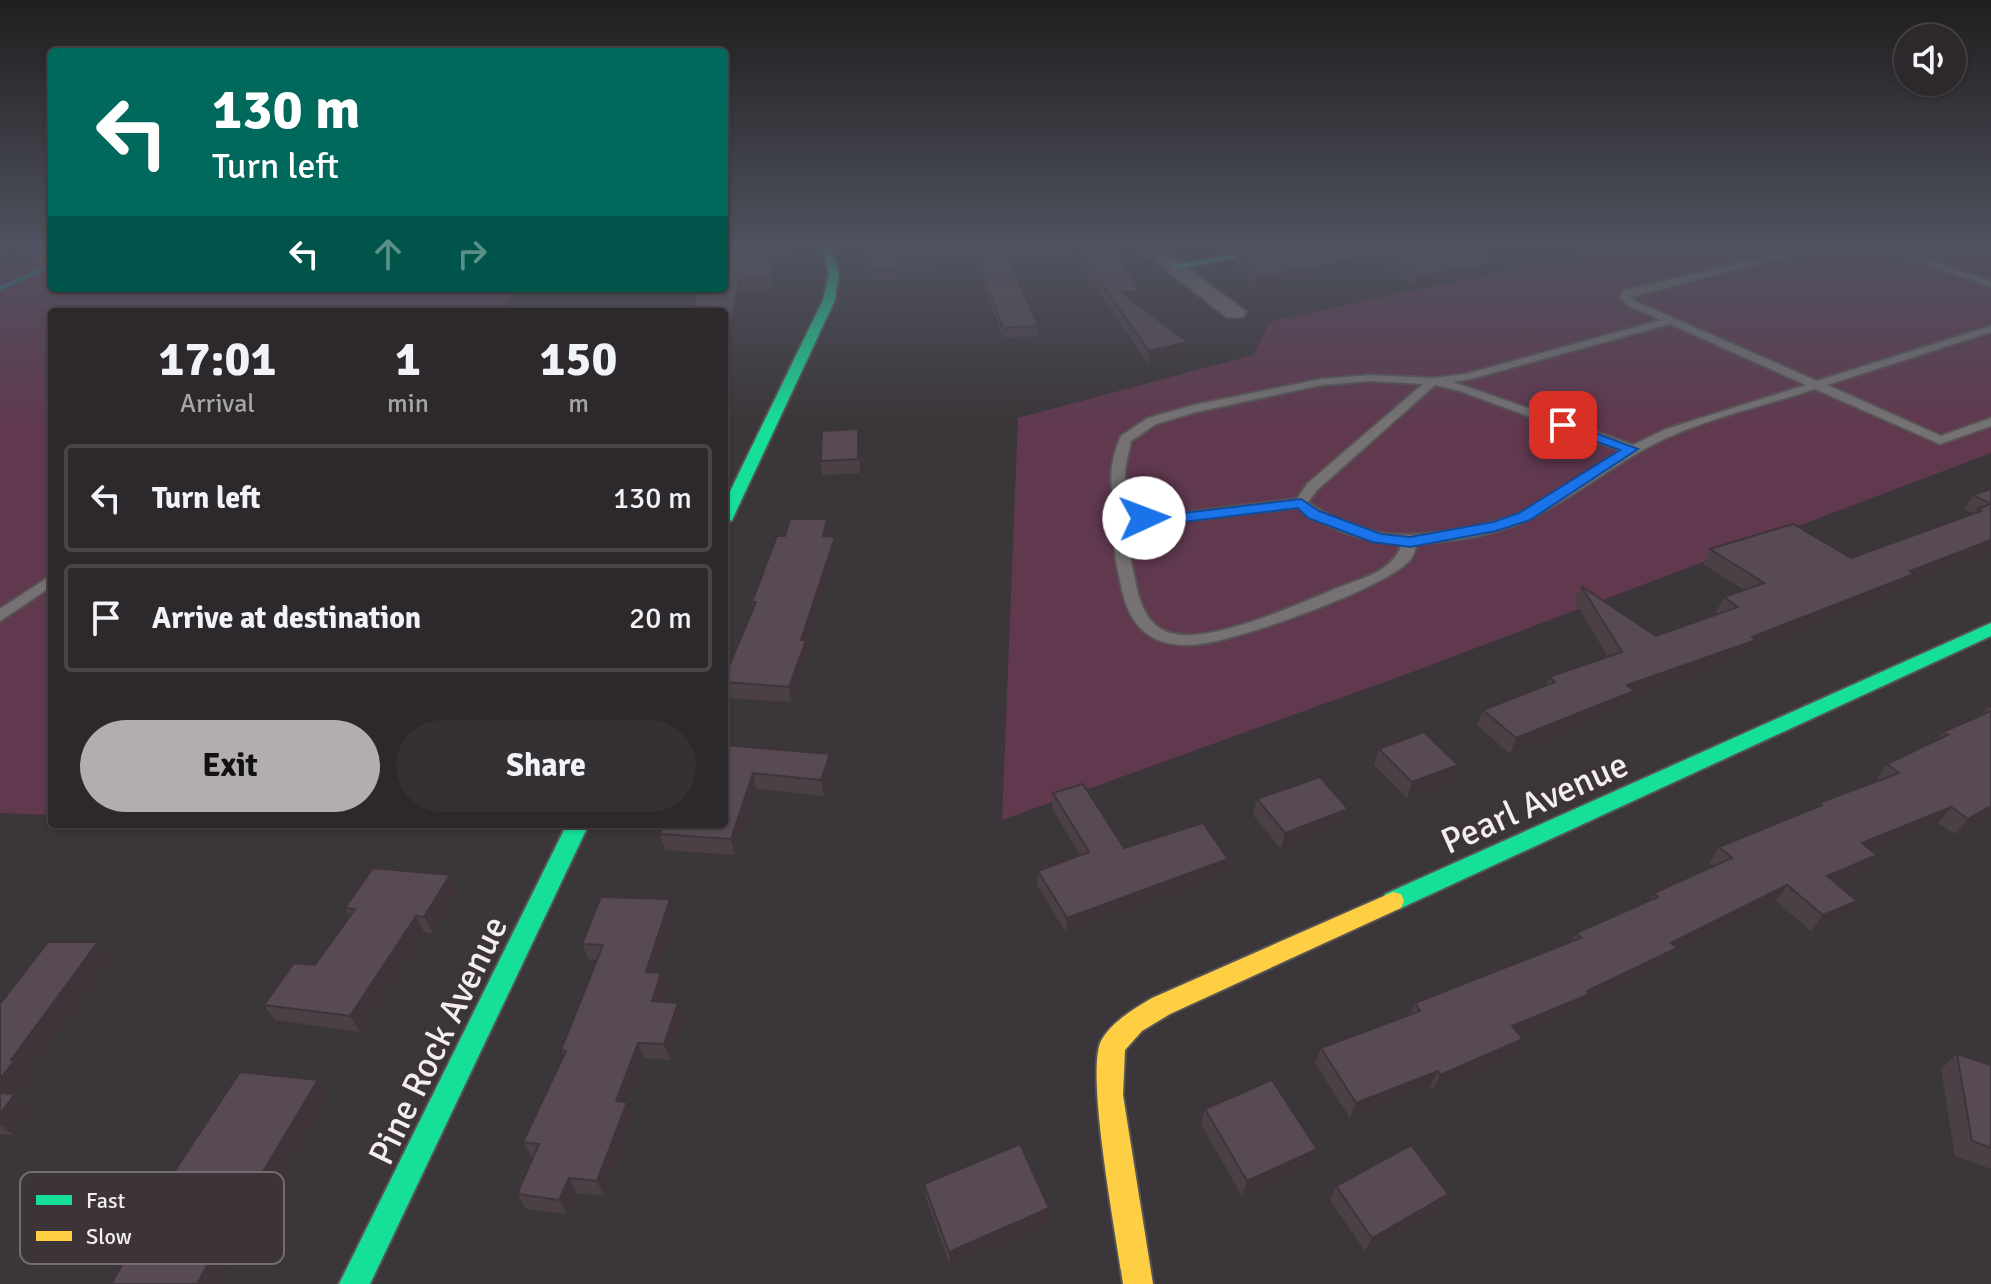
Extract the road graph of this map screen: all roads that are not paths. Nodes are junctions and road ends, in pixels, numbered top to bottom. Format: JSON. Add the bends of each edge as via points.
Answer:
{"nodes":[{"id":1,"x":825,"y":307,"type":"edge"},
{"id":2,"x":1228,"y":307,"type":"edge"},
{"id":3,"x":1639,"y":307,"type":"edge"},
{"id":4,"x":1235,"y":312,"type":"dead end"},
{"id":5,"x":1670,"y":321,"type":"junction"},
{"id":6,"x":1991,"y":329,"type":"edge"},
{"id":7,"x":1433,"y":381,"type":"junction"},
{"id":8,"x":1815,"y":386,"type":"junction"},
{"id":9,"x":1991,"y":422,"type":"edge"},
{"id":10,"x":1631,"y":449,"type":"junction"},
{"id":11,"x":1301,"y":503,"type":"junction"},
{"id":12,"x":728,"y":512,"type":"edge"},
{"id":13,"x":1131,"y":515,"type":"junction"},
{"id":14,"x":1410,"y":542,"type":"junction"},
{"id":15,"x":48,"y":582,"type":"edge"},
{"id":16,"x":0,"y":616,"type":"edge"},
{"id":17,"x":1991,"y":629,"type":"edge"},
{"id":18,"x":576,"y":828,"type":"edge"},
{"id":19,"x":354,"y":1284,"type":"edge"},
{"id":20,"x":1138,"y":1284,"type":"edge"}],
"edges":[{"from":1,"to":12,"type":"street"},
{"from":2,"to":4,"type":"street"},
{"from":3,"to":5,"type":"lane"},
{"from":5,"to":7,"type":"lane","via":[[1510,367]]},
{"from":5,"to":8,"type":"lane"},
{"from":6,"to":8,"type":"lane"},
{"from":7,"to":10,"type":"lane","via":[[1490,396]]},
{"from":7,"to":11,"type":"lane","via":[[1312,487]]},
{"from":7,"to":13,"type":"lane","via":[[1321,382],[1152,421],[1125,439],[1118,463],[1121,501]]},
{"from":8,"to":9,"type":"lane","via":[[1940,440]]},
{"from":8,"to":10,"type":"lane"},
{"from":10,"to":14,"type":"lane","via":[[1525,516]]},
{"from":11,"to":13,"type":"lane","via":[[1166,519]]},
{"from":11,"to":14,"type":"lane","via":[[1351,531]]},
{"from":13,"to":14,"type":"lane","via":[[1123,524],[1122,552],[1131,603],[1140,621],[1158,634],[1182,640],[1219,635],[1384,574],[1405,557]]},
{"from":15,"to":16,"type":"lane"},
{"from":17,"to":20,"type":"street","name":"Pearl Avenue","via":[[1133,1023],[1112,1046],[1110,1095]]},
{"from":18,"to":19,"type":"street","name":"Pine Rock Avenue"}]}
